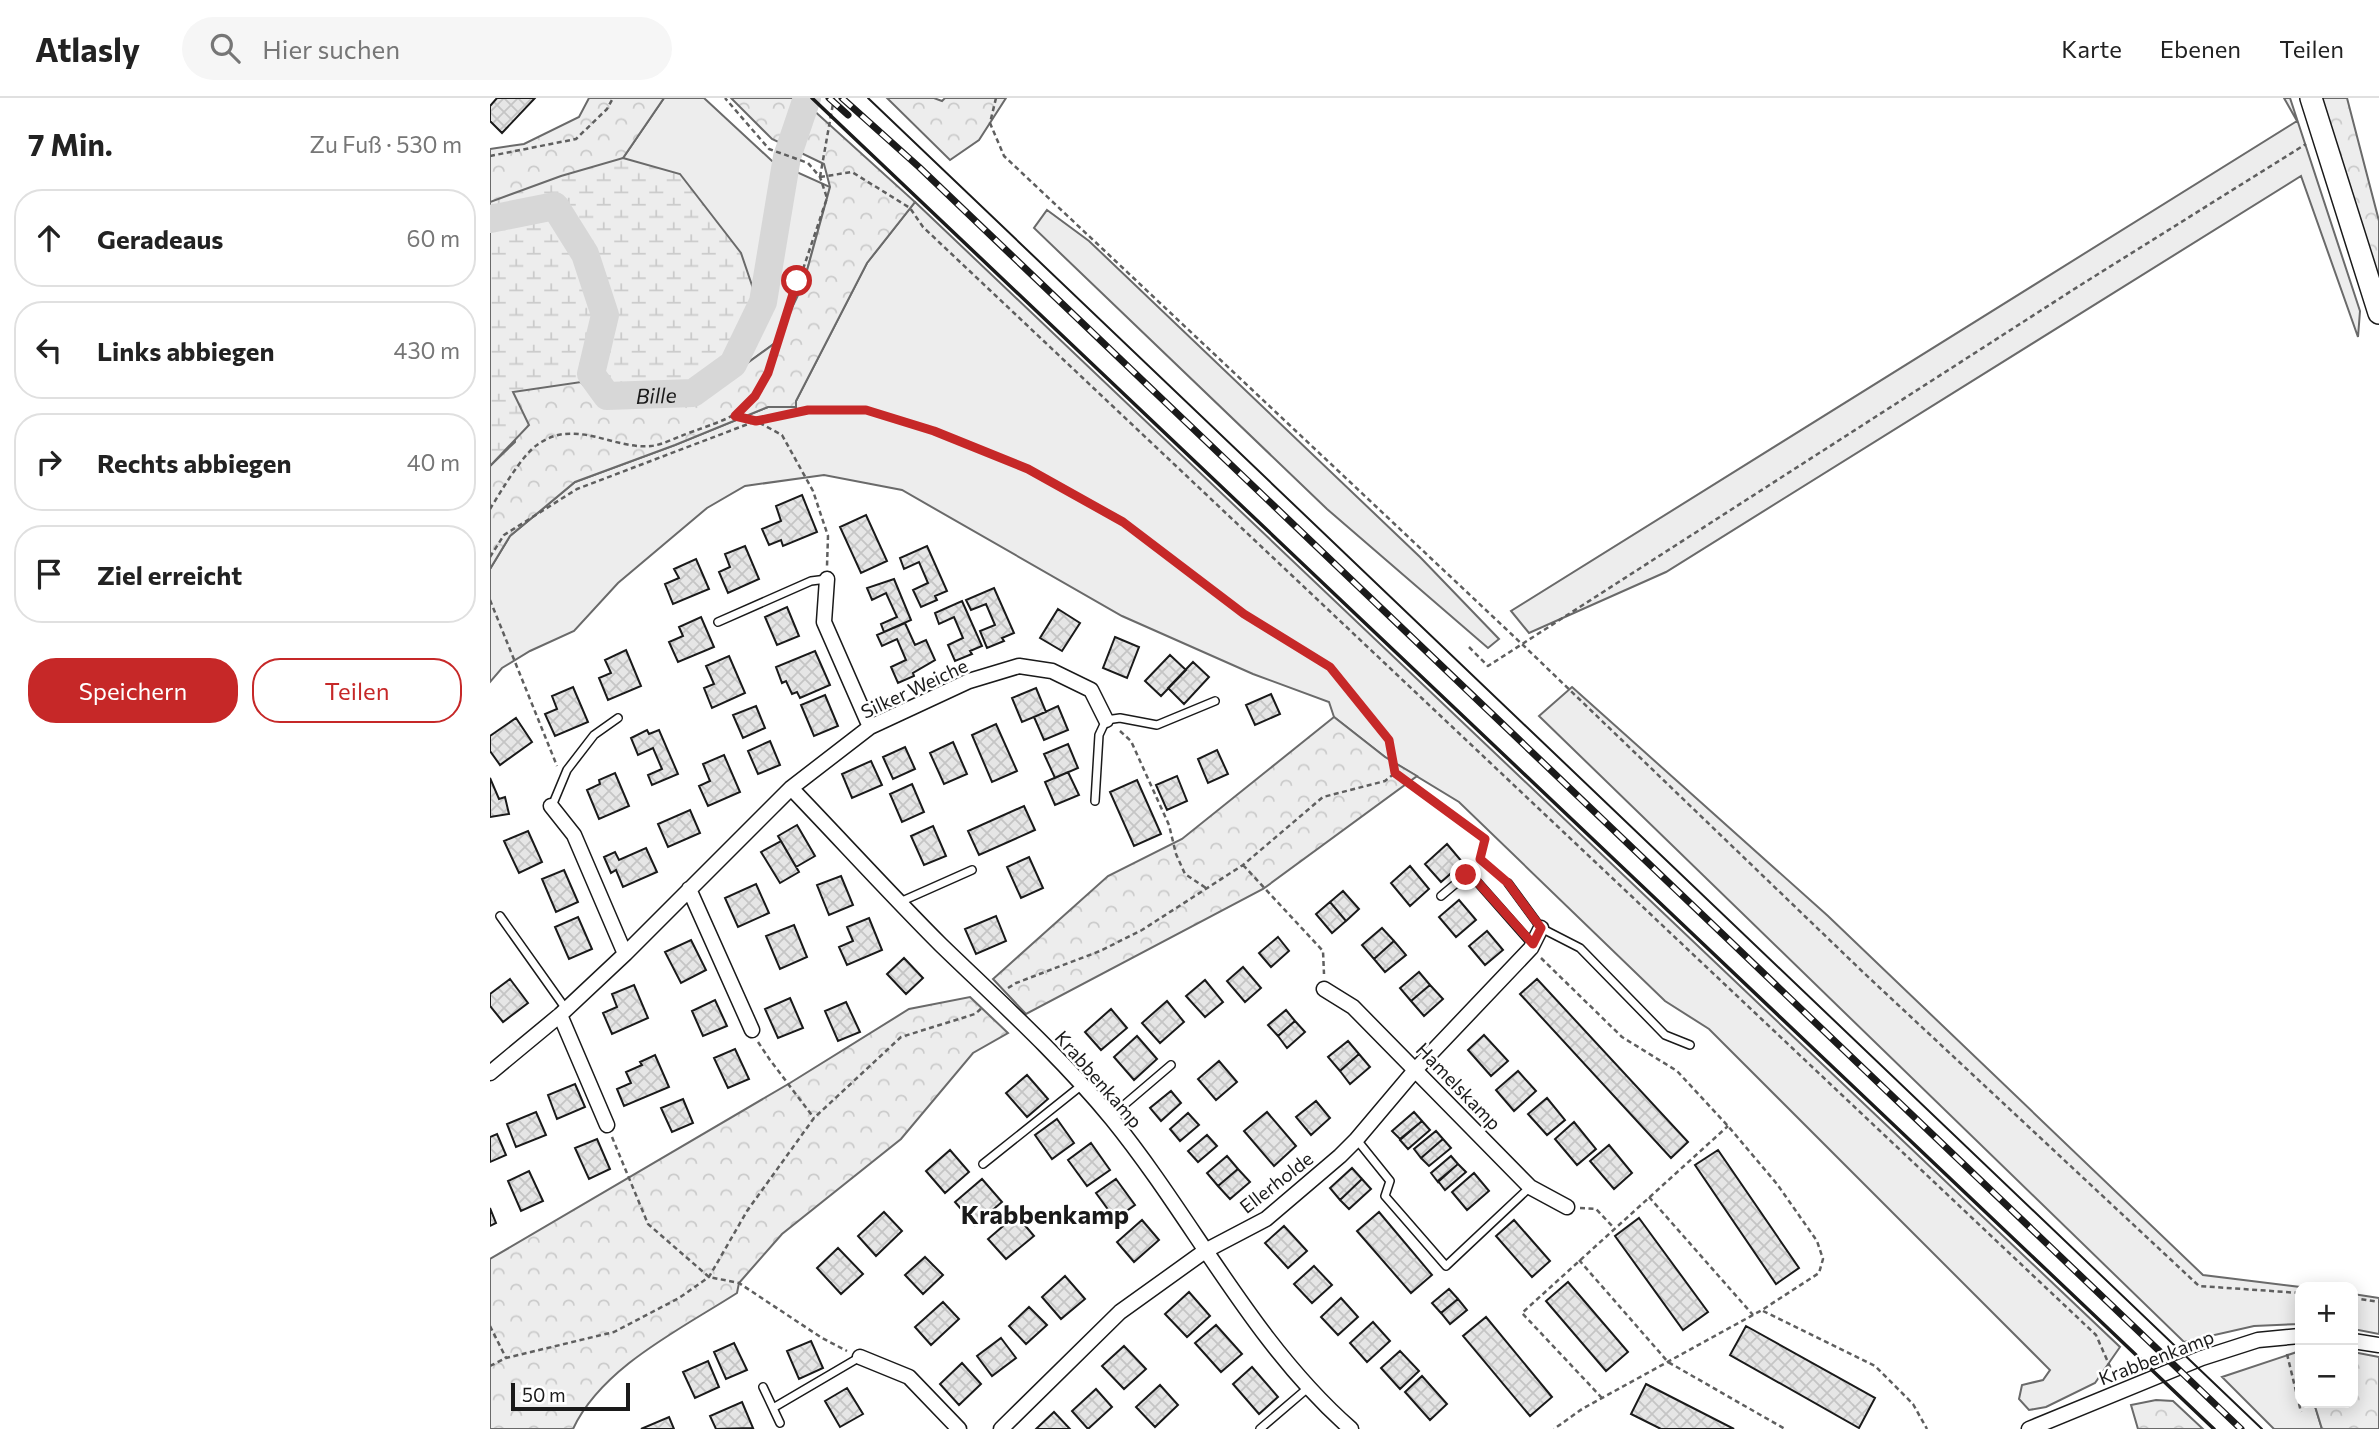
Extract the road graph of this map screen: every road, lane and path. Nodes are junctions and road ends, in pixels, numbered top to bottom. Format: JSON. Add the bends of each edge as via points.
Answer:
{"nodes":[{"id":1,"x":613,"y":98,"type":"edge"},
{"id":2,"x":725,"y":98,"type":"edge"},
{"id":3,"x":834,"y":98,"type":"edge"},
{"id":4,"x":996,"y":98,"type":"edge"},
{"id":5,"x":2311,"y":98,"type":"edge"},
{"id":6,"x":2322,"y":134,"type":"junction"},
{"id":7,"x":490,"y":156,"type":"edge"},
{"id":8,"x":820,"y":177,"type":"junction"},
{"id":9,"x":2379,"y":313,"type":"edge"},
{"id":10,"x":735,"y":416,"type":"junction"},
{"id":11,"x":756,"y":421,"type":"junction"},
{"id":12,"x":490,"y":509,"type":"edge"},
{"id":13,"x":490,"y":557,"type":"edge"},
{"id":14,"x":827,"y":579,"type":"junction"},
{"id":15,"x":490,"y":600,"type":"edge"},
{"id":16,"x":718,"y":622,"type":"dead end"},
{"id":17,"x":1523,"y":645,"type":"junction"},
{"id":18,"x":1469,"y":647,"type":"dead end"},
{"id":19,"x":1215,"y":701,"type":"dead end"},
{"id":20,"x":618,"y":718,"type":"dead end"},
{"id":21,"x":1106,"y":720,"type":"junction"},
{"id":22,"x":870,"y":727,"type":"junction"},
{"id":23,"x":1395,"y":773,"type":"junction"},
{"id":24,"x":560,"y":774,"type":"dead end"},
{"id":25,"x":790,"y":788,"type":"junction"},
{"id":26,"x":1095,"y":801,"type":"dead end"},
{"id":27,"x":551,"y":806,"type":"joint"},
{"id":28,"x":1243,"y":865,"type":"junction"},
{"id":29,"x":972,"y":870,"type":"dead end"},
{"id":30,"x":1508,"y":883,"type":"joint"},
{"id":31,"x":1206,"y":888,"type":"junction"},
{"id":32,"x":689,"y":889,"type":"junction"},
{"id":33,"x":1441,"y":896,"type":"dead end"},
{"id":34,"x":900,"y":902,"type":"junction"},
{"id":35,"x":500,"y":916,"type":"dead end"},
{"id":36,"x":1541,"y":928,"type":"junction"},
{"id":37,"x":1532,"y":946,"type":"junction"},
{"id":38,"x":625,"y":954,"type":"junction"},
{"id":39,"x":1324,"y":989,"type":"joint"},
{"id":40,"x":995,"y":998,"type":"junction"},
{"id":41,"x":563,"y":1012,"type":"junction"},
{"id":42,"x":751,"y":1030,"type":"joint"},
{"id":43,"x":1690,"y":1045,"type":"dead end"},
{"id":44,"x":1171,"y":1065,"type":"dead end"},
{"id":45,"x":1416,"y":1069,"type":"junction"},
{"id":46,"x":490,"y":1073,"type":"edge"},
{"id":47,"x":1082,"y":1085,"type":"junction"},
{"id":48,"x":1110,"y":1117,"type":"junction"},
{"id":49,"x":814,"y":1118,"type":"junction"},
{"id":50,"x":607,"y":1125,"type":"joint"},
{"id":51,"x":1728,"y":1126,"type":"junction"},
{"id":52,"x":1356,"y":1140,"type":"junction"},
{"id":53,"x":983,"y":1164,"type":"dead end"},
{"id":54,"x":1530,"y":1187,"type":"junction"},
{"id":55,"x":1649,"y":1197,"type":"junction"},
{"id":56,"x":1567,"y":1207,"type":"joint"},
{"id":57,"x":1614,"y":1228,"type":"junction"},
{"id":58,"x":1205,"y":1251,"type":"junction"},
{"id":59,"x":1579,"y":1260,"type":"junction"},
{"id":60,"x":709,"y":1277,"type":"junction"},
{"id":61,"x":2295,"y":1293,"type":"edge"},
{"id":62,"x":2358,"y":1299,"type":"edge"},
{"id":63,"x":2379,"y":1302,"type":"edge"},
{"id":64,"x":1762,"y":1310,"type":"junction"},
{"id":65,"x":1753,"y":1315,"type":"junction"},
{"id":66,"x":490,"y":1326,"type":"edge"},
{"id":67,"x":2295,"y":1337,"type":"edge"},
{"id":68,"x":2283,"y":1338,"type":"junction"},
{"id":69,"x":2358,"y":1342,"type":"edge"},
{"id":70,"x":2379,"y":1345,"type":"edge"},
{"id":71,"x":506,"y":1357,"type":"junction"},
{"id":72,"x":860,"y":1357,"type":"junction"},
{"id":73,"x":1668,"y":1362,"type":"junction"},
{"id":74,"x":490,"y":1366,"type":"edge"},
{"id":75,"x":763,"y":1387,"type":"dead end"},
{"id":76,"x":1309,"y":1387,"type":"junction"},
{"id":77,"x":2120,"y":1391,"type":"junction"},
{"id":78,"x":1602,"y":1398,"type":"junction"},
{"id":79,"x":773,"y":1408,"type":"junction"},
{"id":80,"x":2301,"y":1412,"type":"dead end"},
{"id":81,"x":780,"y":1423,"type":"dead end"},
{"id":82,"x":1347,"y":1427,"type":"edge"},
{"id":83,"x":959,"y":1429,"type":"edge"},
{"id":84,"x":1002,"y":1429,"type":"edge"},
{"id":85,"x":1260,"y":1429,"type":"edge"},
{"id":86,"x":1554,"y":1429,"type":"edge"},
{"id":87,"x":1785,"y":1429,"type":"edge"},
{"id":88,"x":1927,"y":1429,"type":"edge"},
{"id":89,"x":2029,"y":1429,"type":"edge"}],
"edges":[{"from":1,"to":7,"type":"path","via":[[576,139]]},
{"from":2,"to":8,"type":"path","via":[[769,149],[808,163]]},
{"from":3,"to":8,"type":"path"},
{"from":4,"to":17,"type":"path","via":[[989,123],[1004,156]]},
{"from":5,"to":6,"type":"main road"},
{"from":6,"to":9,"type":"main road"},
{"from":6,"to":17,"type":"path","via":[[2079,285]]},
{"from":8,"to":10,"type":"path","via":[[827,198],[768,373],[755,396]]},
{"from":8,"to":77,"type":"path","via":[[852,172],[910,208],[923,228],[2096,1335]]},
{"from":10,"to":11,"type":"path"},
{"from":10,"to":12,"type":"path","via":[[651,446],[595,435],[559,435],[536,445]]},
{"from":11,"to":13,"type":"path","via":[[577,489],[504,536]]},
{"from":11,"to":14,"type":"path","via":[[782,435],[813,491],[828,536]]},
{"from":11,"to":23,"type":"path","via":[[808,410],[866,410],[934,431],[1028,469],[1123,522],[1244,614],[1330,667],[1389,740]]},
{"from":14,"to":16,"type":"lane","via":[[811,581]]},
{"from":14,"to":22,"type":"street","via":[[824,622]]},
{"from":15,"to":24,"type":"path"},
{"from":17,"to":18,"type":"path","via":[[1488,666]]},
{"from":17,"to":61,"type":"path","via":[[2199,1286]]},
{"from":19,"to":21,"type":"lane","via":[[1157,725]]},
{"from":20,"to":27,"type":"lane","via":[[593,735],[567,770]]},
{"from":21,"to":22,"type":"street","name":"Silker Weiche","via":[[1091,690],[1052,671],[1019,666],[969,681]]},
{"from":21,"to":26,"type":"lane","via":[[1099,734]]},
{"from":21,"to":31,"type":"path","via":[[1131,741],[1169,825],[1185,874]]},
{"from":22,"to":25,"type":"street","name":"Silker Weiche"},
{"from":23,"to":28,"type":"path","via":[[1385,781],[1322,797]]},
{"from":23,"to":30,"type":"path","via":[[1485,839],[1480,859]]},
{"from":25,"to":32,"type":"street","name":"Silker Weiche"},
{"from":25,"to":34,"type":"street","name":"Krabbenkamp"},
{"from":27,"to":38,"type":"street","via":[[574,835]]},
{"from":28,"to":31,"type":"path"},
{"from":28,"to":39,"type":"path","via":[[1323,951]]},
{"from":29,"to":34,"type":"lane"},
{"from":30,"to":36,"type":"lane"},
{"from":31,"to":40,"type":"path","via":[[1142,930],[1016,983]]},
{"from":32,"to":38,"type":"street","name":"Silker Weiche"},
{"from":32,"to":42,"type":"street"},
{"from":33,"to":37,"type":"lane","via":[[1466,875],[1473,877]]},
{"from":34,"to":40,"type":"street","name":"Krabbenkamp"},
{"from":35,"to":41,"type":"lane"},
{"from":36,"to":37,"type":"street","name":"Ellerholde"},
{"from":36,"to":43,"type":"lane","via":[[1580,948],[1665,1035]]},
{"from":37,"to":45,"type":"street","name":"Ellerholde"},
{"from":37,"to":51,"type":"path","via":[[1622,1037],[1677,1072]]},
{"from":38,"to":41,"type":"street","name":"Silker Weiche"},
{"from":39,"to":45,"type":"street","name":"Hamelskamp","via":[[1353,1007]]},
{"from":40,"to":47,"type":"street","name":"Krabbenkamp"},
{"from":40,"to":49,"type":"path","via":[[975,1014],[901,1037]]},
{"from":41,"to":46,"type":"street","name":"Silker Weiche"},
{"from":41,"to":50,"type":"street"},
{"from":42,"to":49,"type":"path"},
{"from":44,"to":48,"type":"lane"},
{"from":45,"to":52,"type":"street","name":"Ellerholde"},
{"from":45,"to":54,"type":"street","name":"Hamelskamp"},
{"from":47,"to":48,"type":"street","name":"Krabbenkamp"},
{"from":47,"to":53,"type":"lane"},
{"from":48,"to":58,"type":"street","name":"Krabbenkamp"},
{"from":49,"to":60,"type":"path","via":[[747,1211]]},
{"from":50,"to":60,"type":"path","via":[[648,1224]]},
{"from":51,"to":55,"type":"path"},
{"from":51,"to":64,"type":"path","via":[[1777,1184],[1817,1241],[1823,1259],[1819,1273]]},
{"from":52,"to":54,"type":"lane","via":[[1391,1181],[1385,1196],[1446,1266]]},
{"from":52,"to":58,"type":"street","name":"Ellerholde","via":[[1266,1219]]},
{"from":54,"to":56,"type":"street","name":"Hamelskamp"},
{"from":55,"to":57,"type":"path"},
{"from":55,"to":65,"type":"path"},
{"from":56,"to":57,"type":"path","via":[[1596,1209]]},
{"from":57,"to":59,"type":"path"},
{"from":58,"to":76,"type":"street","name":"Krabbenkamp"},
{"from":58,"to":84,"type":"street","name":"Ellerholde","via":[[1120,1312]]},
{"from":59,"to":73,"type":"path"},
{"from":59,"to":78,"type":"path","via":[[1522,1312]]},
{"from":60,"to":71,"type":"path","via":[[614,1332]]},
{"from":60,"to":72,"type":"path","via":[[739,1283],[822,1338]]},
{"from":62,"to":63,"type":"path"},
{"from":64,"to":65,"type":"path"},
{"from":64,"to":88,"type":"path","via":[[1875,1366],[1913,1404]]},
{"from":65,"to":73,"type":"path"},
{"from":66,"to":71,"type":"path"},
{"from":67,"to":68,"type":"street","name":"Krabbenkamp"},
{"from":68,"to":77,"type":"street","name":"Krabbenkamp","via":[[2258,1340],[2202,1358]]},
{"from":68,"to":80,"type":"path"},
{"from":69,"to":70,"type":"street"},
{"from":71,"to":74,"type":"path"},
{"from":72,"to":79,"type":"lane"},
{"from":72,"to":83,"type":"street","via":[[909,1377]]},
{"from":73,"to":78,"type":"path"},
{"from":73,"to":87,"type":"path"},
{"from":75,"to":79,"type":"lane"},
{"from":76,"to":82,"type":"street","name":"Krabbenkamp"},
{"from":76,"to":85,"type":"lane"},
{"from":77,"to":89,"type":"street","name":"Krabbenkamp"},
{"from":78,"to":86,"type":"path"},
{"from":79,"to":81,"type":"lane"}]}
